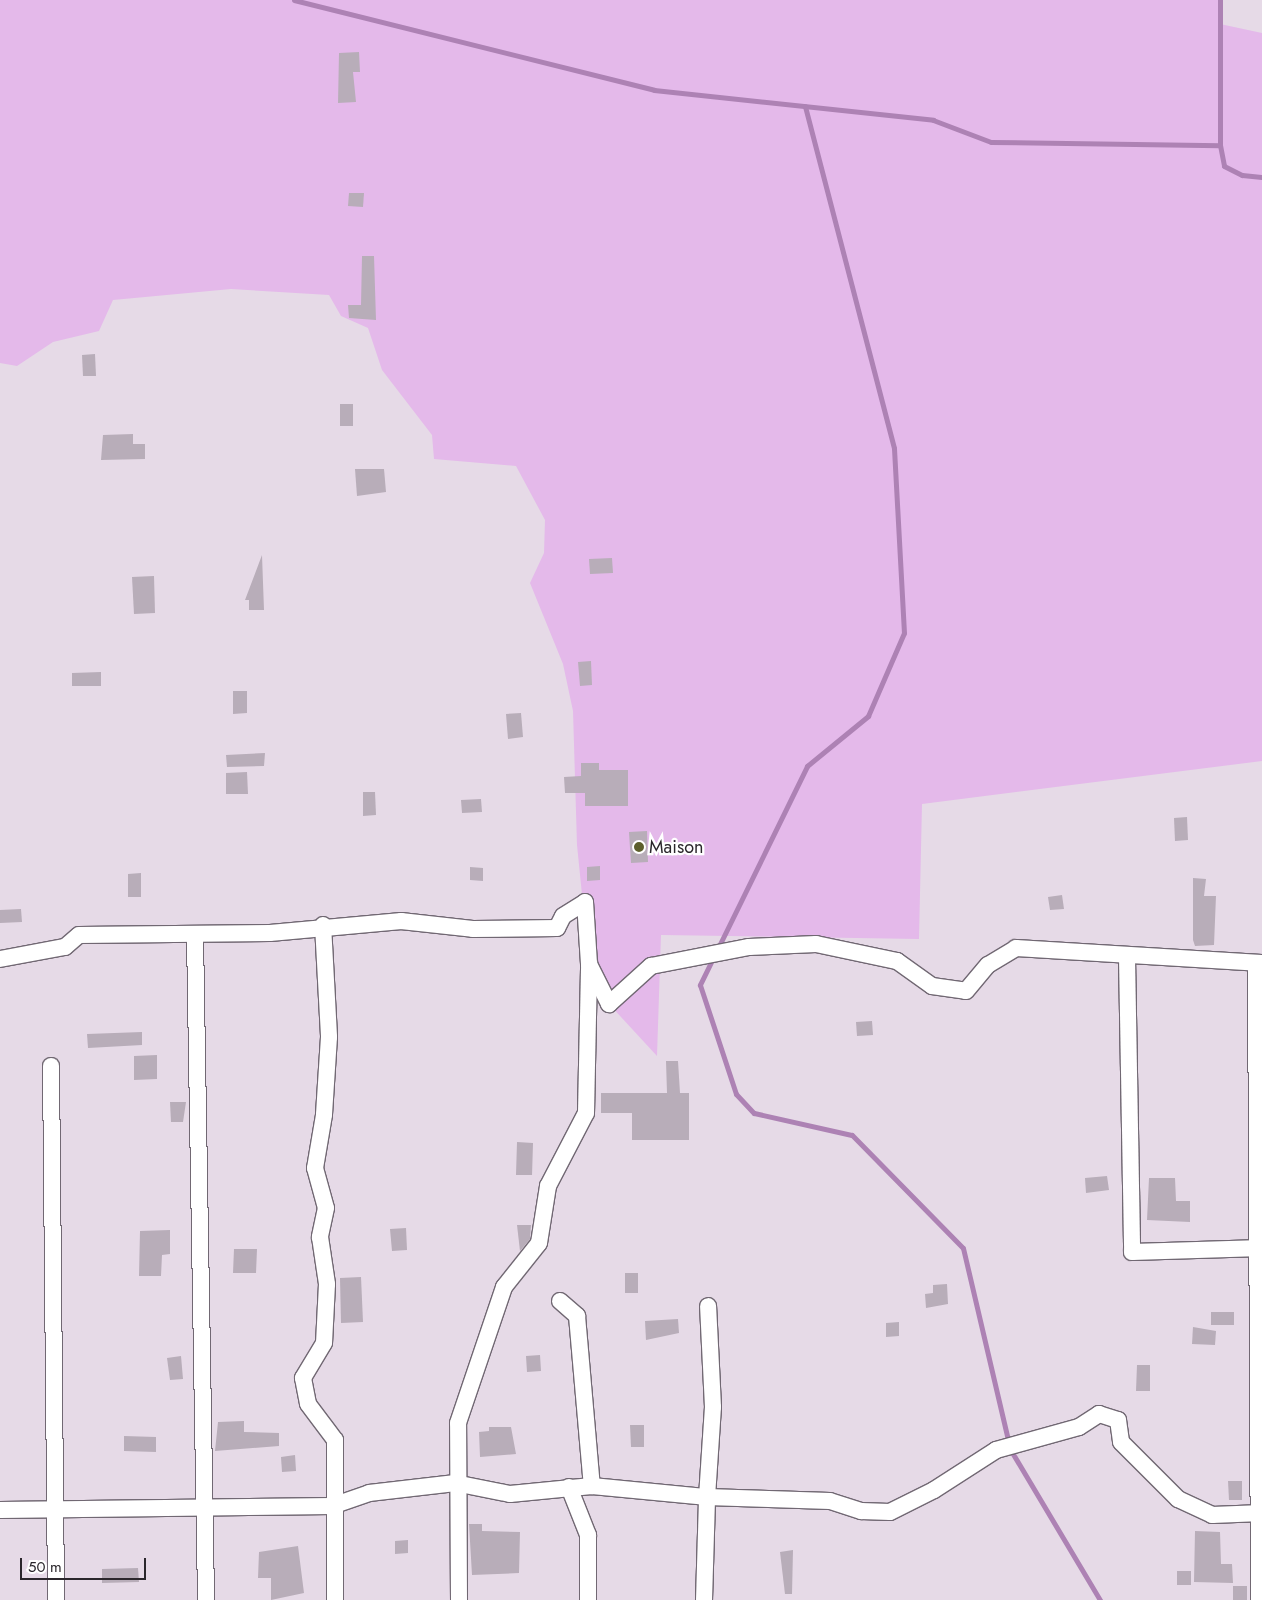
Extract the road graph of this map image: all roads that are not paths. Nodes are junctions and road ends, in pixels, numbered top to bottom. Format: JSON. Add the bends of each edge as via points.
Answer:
{"nodes":[{"id":1,"x":323,"y":925,"type":"junction"},
{"id":2,"x":195,"y":935,"type":"junction"},
{"id":3,"x":1127,"y":957,"type":"junction"},
{"id":4,"x":0,"y":959,"type":"edge"},
{"id":5,"x":1259,"y":963,"type":"edge"},
{"id":6,"x":589,"y":964,"type":"junction"},
{"id":7,"x":51,"y":1066,"type":"dead end"},
{"id":8,"x":1260,"y":1249,"type":"edge"},
{"id":9,"x":560,"y":1301,"type":"dead end"},
{"id":10,"x":708,"y":1306,"type":"dead end"},
{"id":11,"x":455,"y":1483,"type":"junction"},
{"id":12,"x":592,"y":1486,"type":"junction"},
{"id":13,"x":569,"y":1488,"type":"junction"},
{"id":14,"x":707,"y":1497,"type":"junction"},
{"id":15,"x":332,"y":1506,"type":"junction"},
{"id":16,"x":204,"y":1507,"type":"junction"},
{"id":17,"x":0,"y":1510,"type":"edge"},
{"id":18,"x":55,"y":1510,"type":"junction"},
{"id":19,"x":1260,"y":1513,"type":"edge"},
{"id":20,"x":56,"y":1600,"type":"edge"},
{"id":21,"x":206,"y":1600,"type":"edge"},
{"id":22,"x":335,"y":1600,"type":"edge"},
{"id":23,"x":459,"y":1600,"type":"edge"},
{"id":24,"x":588,"y":1600,"type":"edge"},
{"id":25,"x":704,"y":1600,"type":"edge"},
{"id":26,"x":1259,"y":1600,"type":"edge"}],
"edges":[{"from":1,"to":2,"type":"street","via":[[270,933]]},
{"from":1,"to":6,"type":"street","via":[[373,926],[401,920],[473,929],[557,928],[563,916],[585,902]]},
{"from":1,"to":15,"type":"street","via":[[329,1037],[315,1168],[326,1208],[320,1237],[326,1284],[324,1343],[303,1378],[308,1404],[335,1440]]},
{"from":2,"to":4,"type":"street","via":[[79,935],[65,947]]},
{"from":2,"to":16,"type":"street"},
{"from":3,"to":5,"type":"street"},
{"from":3,"to":6,"type":"street","via":[[1016,948],[988,965],[966,991],[932,986],[897,961],[816,944],[749,947],[651,966],[609,1004]]},
{"from":3,"to":8,"type":"street","via":[[1132,1252]]},
{"from":5,"to":8,"type":"street"},
{"from":6,"to":11,"type":"street","via":[[586,1113],[548,1186],[539,1243],[504,1286],[458,1423]]},
{"from":7,"to":18,"type":"street"},
{"from":8,"to":19,"type":"street"},
{"from":9,"to":12,"type":"street","via":[[576,1316]]},
{"from":10,"to":14,"type":"street","via":[[713,1407]]},
{"from":11,"to":13,"type":"street","via":[[510,1494]]},
{"from":11,"to":15,"type":"street","via":[[369,1493]]},
{"from":11,"to":23,"type":"street"},
{"from":12,"to":13,"type":"street"},
{"from":12,"to":14,"type":"street"},
{"from":13,"to":24,"type":"street","via":[[588,1535]]},
{"from":14,"to":19,"type":"street","via":[[830,1501],[861,1510],[890,1512],[996,1450],[1079,1427],[1099,1414],[1118,1420],[1121,1442],[1178,1499],[1212,1514]]},
{"from":14,"to":25,"type":"street"},
{"from":15,"to":16,"type":"street"},
{"from":15,"to":22,"type":"street"},
{"from":16,"to":18,"type":"street"},
{"from":16,"to":21,"type":"street"},
{"from":17,"to":18,"type":"street"},
{"from":18,"to":20,"type":"street"},
{"from":19,"to":26,"type":"street"}]}
